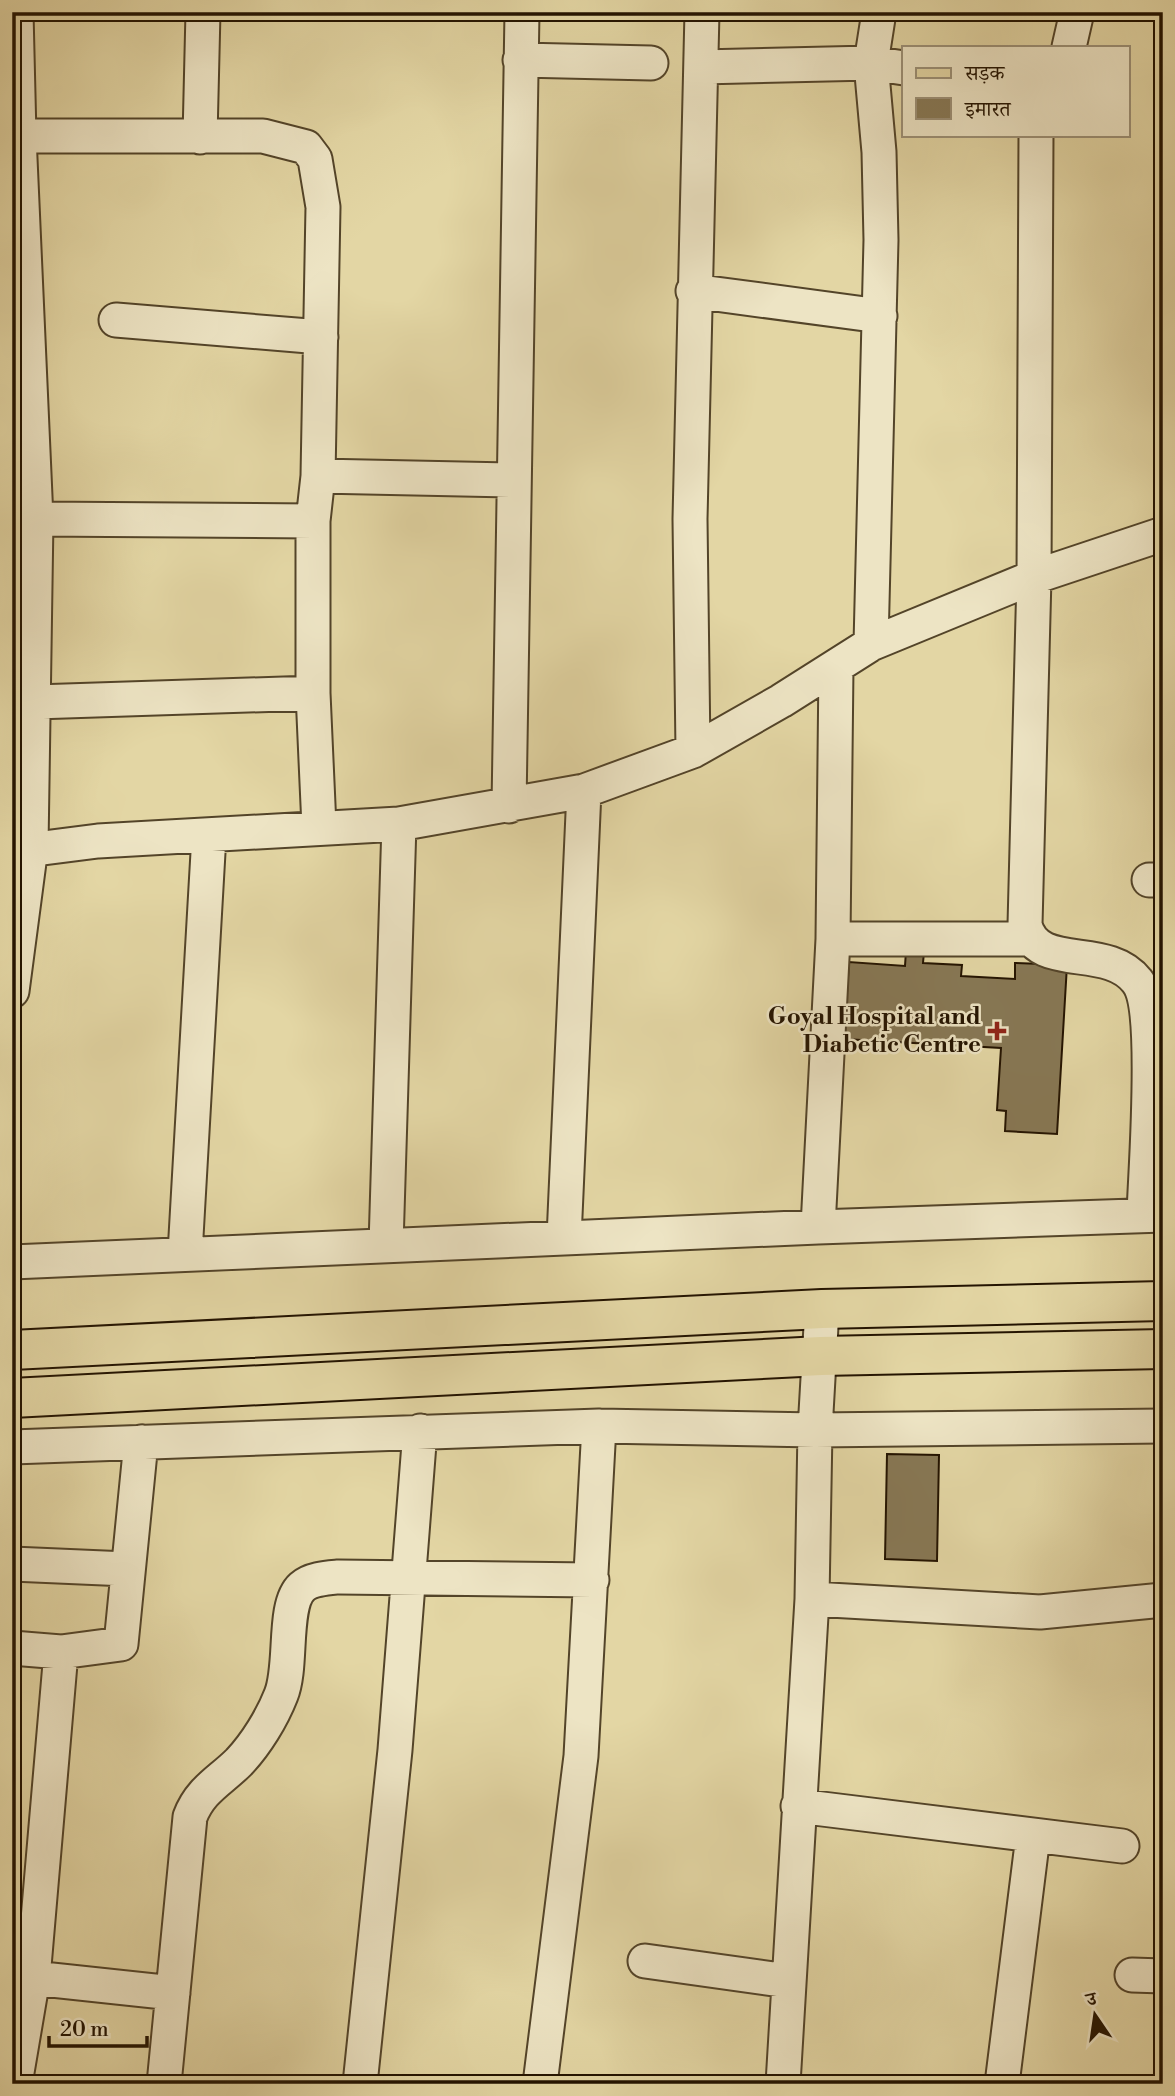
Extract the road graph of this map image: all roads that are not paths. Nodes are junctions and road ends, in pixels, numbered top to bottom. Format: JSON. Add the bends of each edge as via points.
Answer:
{"nodes":[{"id":1,"x":16,"y":12,"type":"edge"},
{"id":2,"x":202,"y":12,"type":"edge"},
{"id":3,"x":522,"y":12,"type":"edge"},
{"id":4,"x":702,"y":12,"type":"edge"},
{"id":5,"x":878,"y":12,"type":"edge"},
{"id":6,"x":1077,"y":12,"type":"edge"},
{"id":7,"x":1069,"y":46,"type":"edge"},
{"id":8,"x":520,"y":60,"type":"junction"},
{"id":9,"x":650,"y":63,"type":"dead end"},
{"id":10,"x":871,"y":63,"type":"junction"},
{"id":11,"x":701,"y":67,"type":"junction"},
{"id":12,"x":902,"y":68,"type":"edge"},
{"id":13,"x":15,"y":136,"type":"edge"},
{"id":14,"x":1036,"y":136,"type":"edge"},
{"id":15,"x":200,"y":137,"type":"junction"},
{"id":16,"x":693,"y":291,"type":"junction"},
{"id":17,"x":880,"y":316,"type":"junction"},
{"id":18,"x":116,"y":320,"type":"dead end"},
{"id":19,"x":321,"y":337,"type":"junction"},
{"id":20,"x":21,"y":427,"type":"edge"},
{"id":21,"x":318,"y":476,"type":"junction"},
{"id":22,"x":513,"y":480,"type":"junction"},
{"id":23,"x":36,"y":519,"type":"junction"},
{"id":24,"x":313,"y":521,"type":"junction"},
{"id":25,"x":1163,"y":534,"type":"edge"},
{"id":26,"x":1034,"y":577,"type":"junction"},
{"id":27,"x":871,"y":644,"type":"junction"},
{"id":28,"x":836,"y":667,"type":"junction"},
{"id":29,"x":313,"y":693,"type":"junction"},
{"id":30,"x":36,"y":702,"type":"junction"},
{"id":31,"x":693,"y":751,"type":"junction"},
{"id":32,"x":584,"y":791,"type":"junction"},
{"id":33,"x":509,"y":806,"type":"junction"},
{"id":34,"x":399,"y":824,"type":"junction"},
{"id":35,"x":319,"y":827,"type":"junction"},
{"id":36,"x":209,"y":835,"type":"junction"},
{"id":37,"x":22,"y":849,"type":"edge"},
{"id":38,"x":833,"y":939,"type":"junction"},
{"id":39,"x":1029,"y":939,"type":"junction"},
{"id":40,"x":12,"y":991,"type":"edge"},
{"id":41,"x":1156,"y":1051,"type":"edge"},
{"id":42,"x":1153,"y":1215,"type":"edge"},
{"id":43,"x":818,"y":1227,"type":"junction"},
{"id":44,"x":564,"y":1238,"type":"junction"},
{"id":45,"x":386,"y":1245,"type":"junction"},
{"id":46,"x":185,"y":1254,"type":"junction"},
{"id":47,"x":12,"y":1262,"type":"edge"},
{"id":48,"x":1163,"y":1301,"type":"edge"},
{"id":49,"x":822,"y":1309,"type":"junction"},
{"id":50,"x":1163,"y":1349,"type":"edge"},
{"id":51,"x":12,"y":1350,"type":"edge"},
{"id":52,"x":821,"y":1356,"type":"junction"},
{"id":53,"x":12,"y":1398,"type":"edge"},
{"id":54,"x":598,"y":1426,"type":"junction"},
{"id":55,"x":1163,"y":1426,"type":"edge"},
{"id":56,"x":815,"y":1430,"type":"junction"},
{"id":57,"x":420,"y":1431,"type":"junction"},
{"id":58,"x":141,"y":1442,"type":"junction"},
{"id":59,"x":12,"y":1447,"type":"edge"},
{"id":60,"x":12,"y":1564,"type":"edge"},
{"id":61,"x":127,"y":1569,"type":"junction"},
{"id":62,"x":406,"y":1577,"type":"junction"},
{"id":63,"x":592,"y":1580,"type":"junction"},
{"id":64,"x":812,"y":1599,"type":"junction"},
{"id":65,"x":1163,"y":1600,"type":"edge"},
{"id":66,"x":12,"y":1647,"type":"edge"},
{"id":67,"x":61,"y":1652,"type":"junction"},
{"id":68,"x":798,"y":1806,"type":"junction"},
{"id":69,"x":1032,"y":1836,"type":"junction"},
{"id":70,"x":1122,"y":1846,"type":"dead end"},
{"id":71,"x":645,"y":1961,"type":"dead end"},
{"id":72,"x":33,"y":1978,"type":"junction"},
{"id":73,"x":788,"y":1981,"type":"junction"},
{"id":74,"x":173,"y":1993,"type":"junction"},
{"id":75,"x":15,"y":2084,"type":"edge"},
{"id":76,"x":164,"y":2084,"type":"edge"},
{"id":77,"x":360,"y":2084,"type":"edge"},
{"id":78,"x":540,"y":2084,"type":"edge"},
{"id":79,"x":783,"y":2084,"type":"edge"},
{"id":80,"x":1002,"y":2084,"type":"edge"}],
"edges":[{"from":1,"to":13,"type":"street"},
{"from":2,"to":15,"type":"street"},
{"from":3,"to":8,"type":"street"},
{"from":4,"to":11,"type":"street"},
{"from":5,"to":10,"type":"street"},
{"from":6,"to":7,"type":"street"},
{"from":8,"to":9,"type":"street"},
{"from":8,"to":22,"type":"street"},
{"from":10,"to":11,"type":"street"},
{"from":10,"to":12,"type":"street"},
{"from":10,"to":17,"type":"street","via":[[879,152]]},
{"from":11,"to":16,"type":"street"},
{"from":13,"to":15,"type":"street"},
{"from":13,"to":20,"type":"street"},
{"from":14,"to":26,"type":"street"},
{"from":15,"to":19,"type":"street","via":[[288,140],[306,147],[315,159],[323,207]]},
{"from":16,"to":17,"type":"street"},
{"from":16,"to":31,"type":"street"},
{"from":17,"to":27,"type":"street"},
{"from":18,"to":19,"type":"street"},
{"from":19,"to":21,"type":"street"},
{"from":20,"to":23,"type":"street"},
{"from":21,"to":22,"type":"street"},
{"from":21,"to":24,"type":"street"},
{"from":22,"to":33,"type":"street"},
{"from":23,"to":24,"type":"street"},
{"from":23,"to":30,"type":"street"},
{"from":24,"to":29,"type":"street"},
{"from":25,"to":26,"type":"street"},
{"from":26,"to":27,"type":"street"},
{"from":26,"to":39,"type":"street","via":[[1023,906]]},
{"from":27,"to":28,"type":"street"},
{"from":28,"to":31,"type":"street"},
{"from":28,"to":38,"type":"street"},
{"from":29,"to":30,"type":"street"},
{"from":29,"to":35,"type":"street"},
{"from":30,"to":37,"type":"street"},
{"from":31,"to":32,"type":"street"},
{"from":32,"to":33,"type":"street"},
{"from":32,"to":44,"type":"street"},
{"from":33,"to":34,"type":"street"},
{"from":34,"to":35,"type":"street"},
{"from":34,"to":45,"type":"street"},
{"from":35,"to":36,"type":"street"},
{"from":36,"to":37,"type":"street"},
{"from":36,"to":46,"type":"street"},
{"from":37,"to":40,"type":"street"},
{"from":38,"to":39,"type":"street"},
{"from":38,"to":43,"type":"street"},
{"from":39,"to":41,"type":"street","via":[[1040,949],[1125,968],[1139,982]]},
{"from":41,"to":42,"type":"street"},
{"from":42,"to":43,"type":"street"},
{"from":43,"to":44,"type":"street"},
{"from":44,"to":45,"type":"street"},
{"from":45,"to":46,"type":"street"},
{"from":46,"to":47,"type":"street"},
{"from":48,"to":49,"type":"main road"},
{"from":49,"to":51,"type":"main road"},
{"from":49,"to":52,"type":"street"},
{"from":50,"to":52,"type":"main road"},
{"from":52,"to":53,"type":"main road"},
{"from":52,"to":56,"type":"street"},
{"from":54,"to":56,"type":"street"},
{"from":54,"to":57,"type":"street"},
{"from":54,"to":63,"type":"street"},
{"from":55,"to":56,"type":"street"},
{"from":56,"to":64,"type":"street"},
{"from":57,"to":58,"type":"street"},
{"from":57,"to":62,"type":"street"},
{"from":58,"to":59,"type":"street"},
{"from":58,"to":61,"type":"street"},
{"from":60,"to":61,"type":"street"},
{"from":61,"to":67,"type":"street","via":[[121,1644]]},
{"from":62,"to":63,"type":"street"},
{"from":62,"to":74,"type":"street","via":[[320,1579],[304,1585],[294,1596],[289,1668],[282,1694],[254,1744],[196,1800],[190,1817]]},
{"from":62,"to":77,"type":"street","via":[[400,1687]]},
{"from":63,"to":78,"type":"street","via":[[581,1756]]},
{"from":64,"to":65,"type":"street","via":[[1040,1612]]},
{"from":64,"to":68,"type":"street"},
{"from":66,"to":67,"type":"street"},
{"from":67,"to":72,"type":"street"},
{"from":68,"to":69,"type":"street"},
{"from":68,"to":73,"type":"street"},
{"from":69,"to":70,"type":"street"},
{"from":69,"to":80,"type":"street"},
{"from":71,"to":73,"type":"street"},
{"from":72,"to":74,"type":"street"},
{"from":72,"to":75,"type":"street"},
{"from":73,"to":79,"type":"street"},
{"from":74,"to":76,"type":"street"}]}
